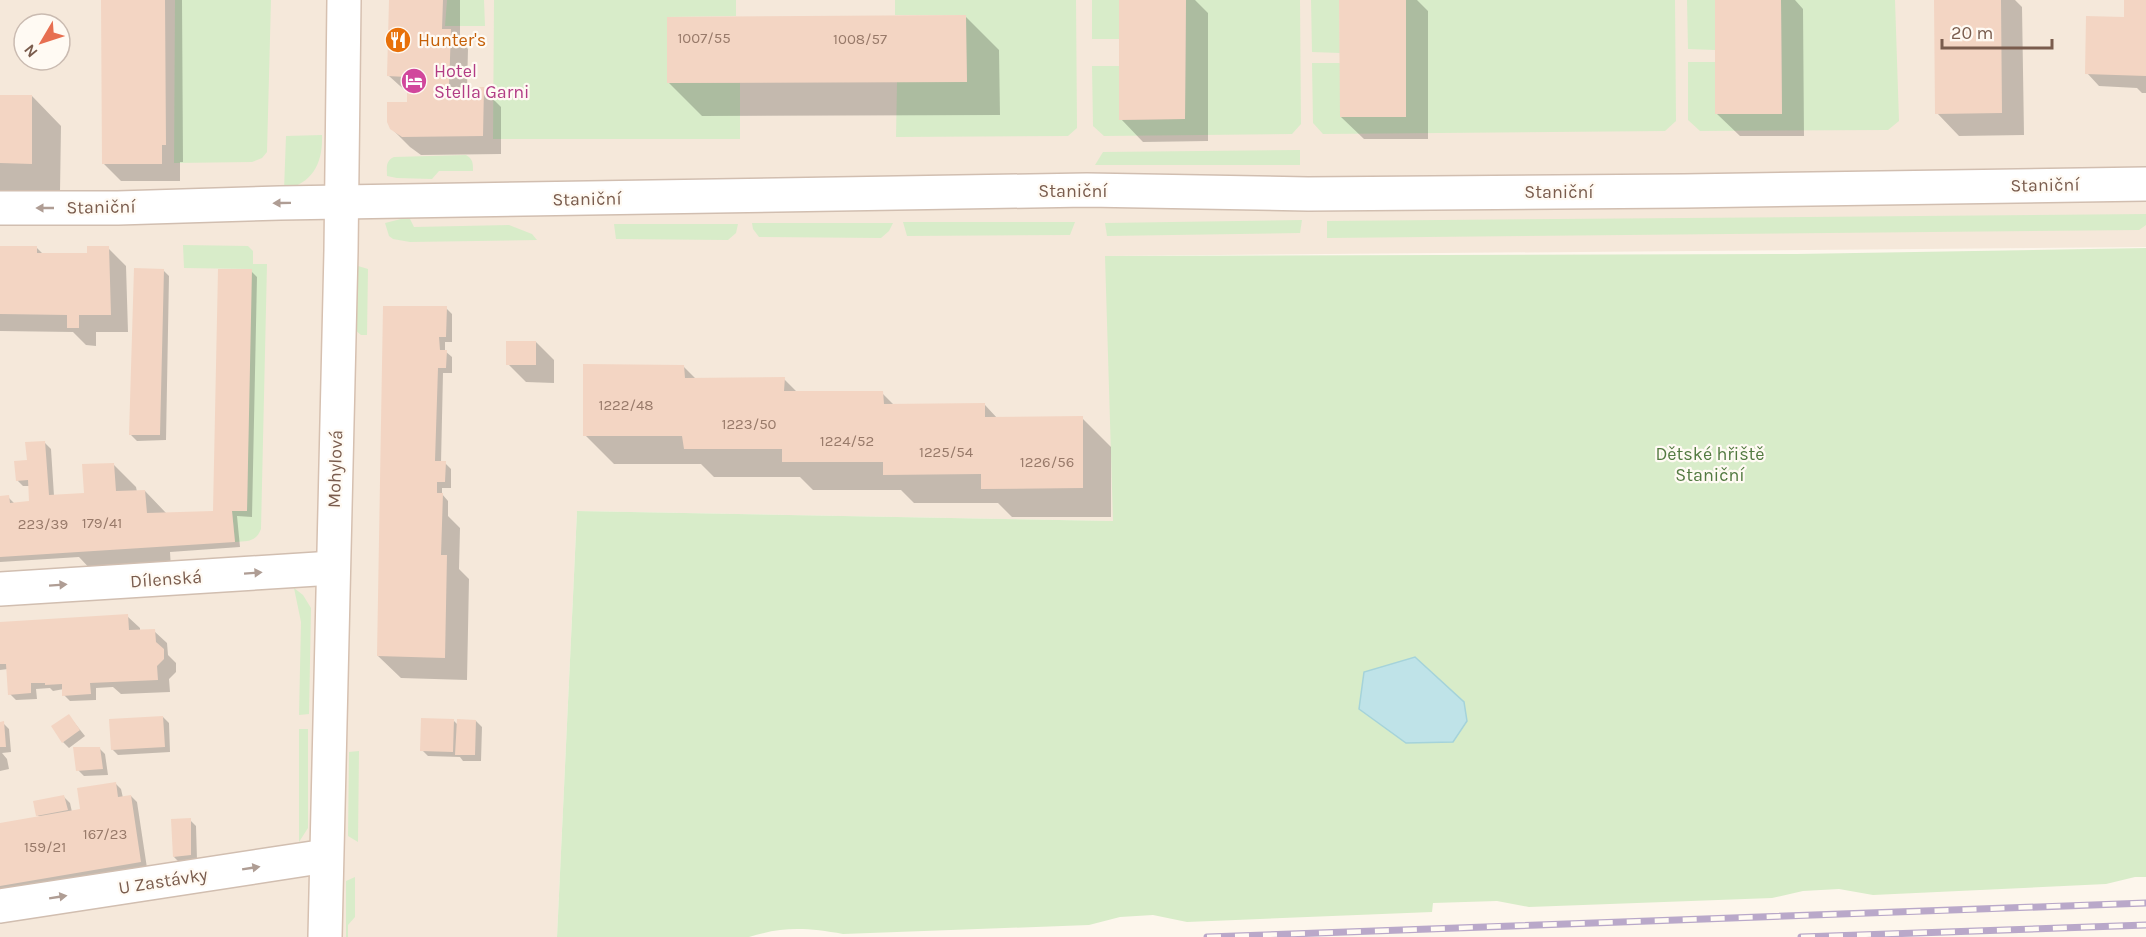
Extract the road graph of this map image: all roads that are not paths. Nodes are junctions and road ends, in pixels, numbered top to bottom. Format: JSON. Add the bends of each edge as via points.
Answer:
{"nodes":[{"id":1,"x":345,"y":0,"type":"edge"},
{"id":2,"x":2146,"y":184,"type":"edge"},
{"id":3,"x":341,"y":202,"type":"junction"},
{"id":4,"x":0,"y":208,"type":"edge"},
{"id":5,"x":333,"y":568,"type":"junction"},
{"id":6,"x":0,"y":589,"type":"edge"},
{"id":7,"x":326,"y":856,"type":"junction"},
{"id":8,"x":0,"y":906,"type":"edge"},
{"id":9,"x":324,"y":937,"type":"edge"}],
"edges":[{"from":1,"to":3,"type":"street","name":"Mohylová"},
{"from":2,"to":3,"type":"street","name":"Staniční","via":[[1672,192],[1308,194],[1087,190]]},
{"from":3,"to":4,"type":"street","name":"Staniční","one_way":true},
{"from":3,"to":5,"type":"street","name":"Mohylová"},
{"from":6,"to":5,"type":"street","name":"Dílenská","one_way":true},
{"from":5,"to":7,"type":"street","name":"Mohylová"},
{"from":8,"to":7,"type":"street","name":"U Zastávky","one_way":true},
{"from":7,"to":9,"type":"street","name":"Mohylová"}]}
